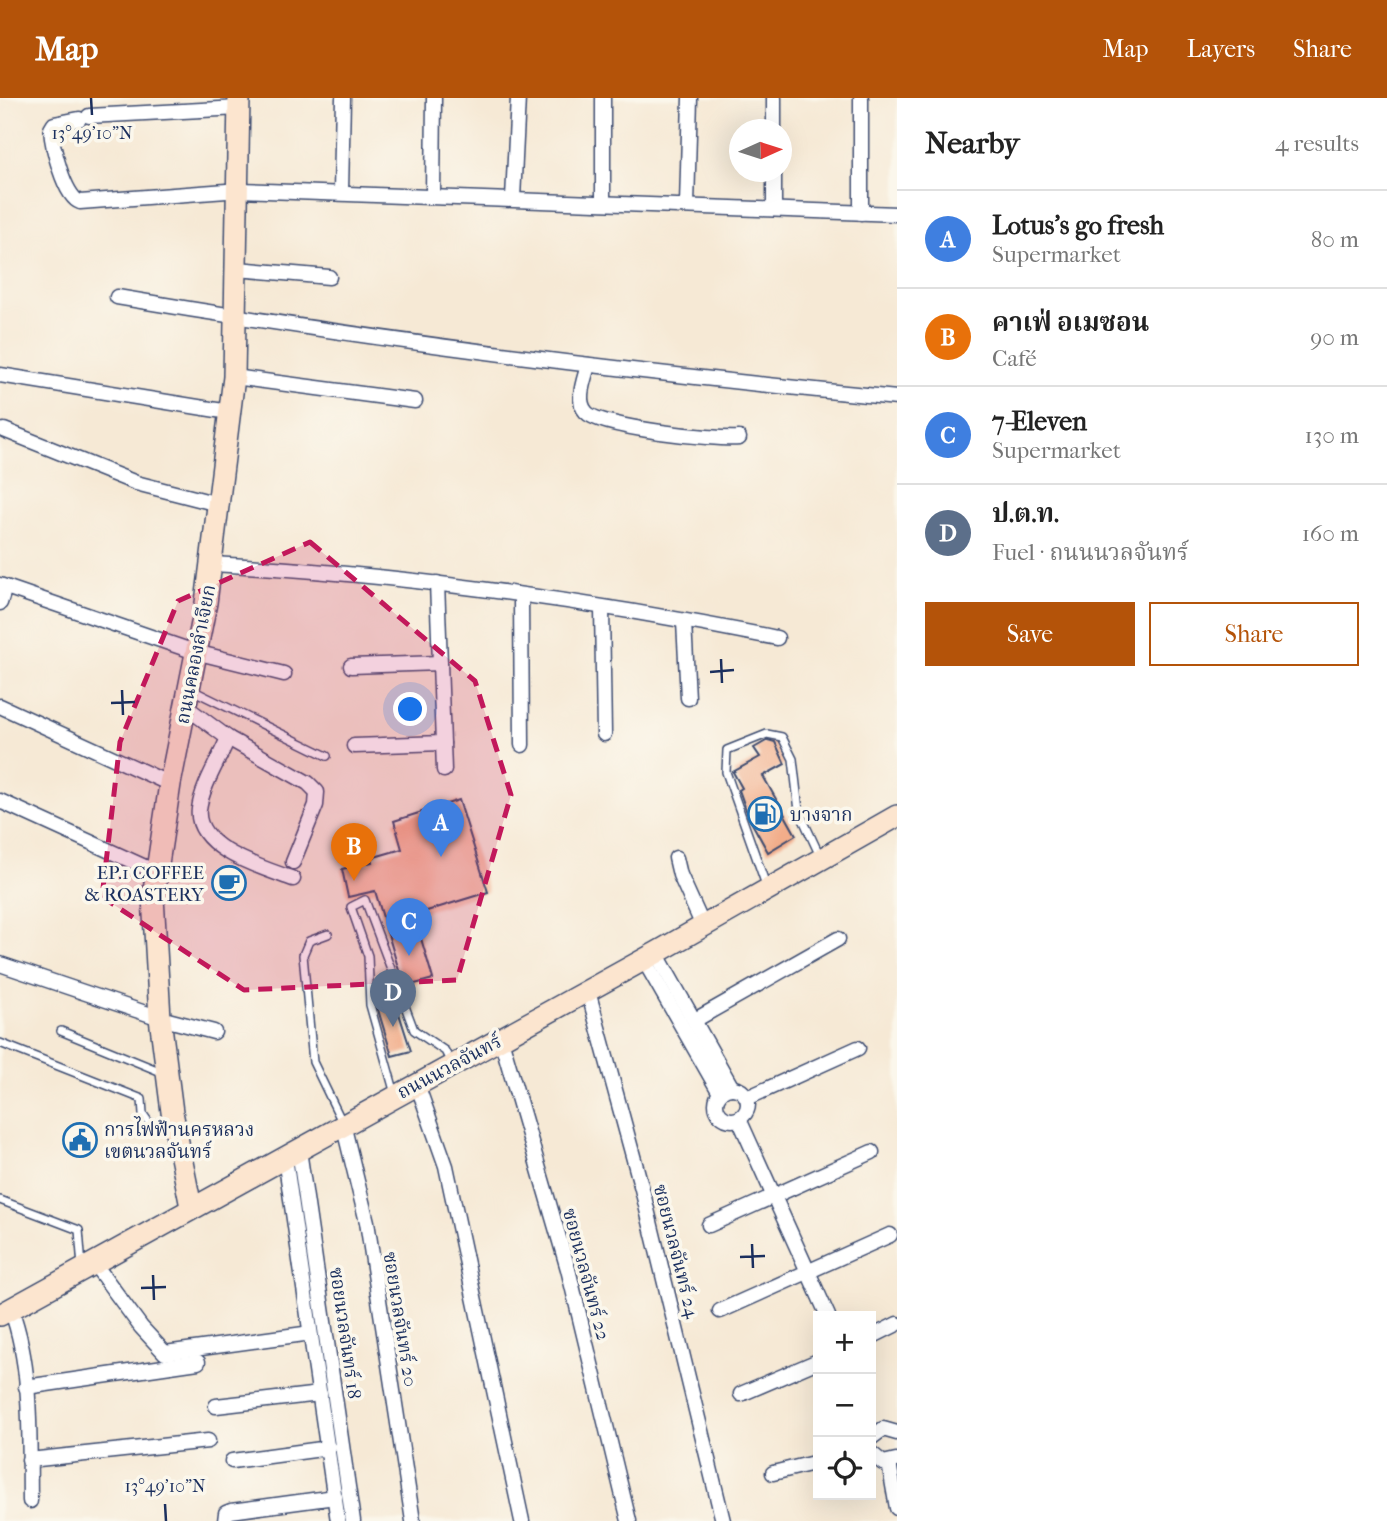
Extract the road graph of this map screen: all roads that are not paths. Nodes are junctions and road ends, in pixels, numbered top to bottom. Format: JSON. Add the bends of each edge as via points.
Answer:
{"nodes":[{"id":1,"x":343,"y":98,"type":"edge"},
{"id":2,"x":434,"y":98,"type":"edge"},
{"id":3,"x":518,"y":98,"type":"edge"},
{"id":4,"x":603,"y":98,"type":"edge"},
{"id":5,"x":690,"y":98,"type":"edge"},
{"id":6,"x":774,"y":98,"type":"edge"},
{"id":7,"x":861,"y":98,"type":"edge"},
{"id":8,"x":239,"y":103,"type":"edge"},
{"id":9,"x":774,"y":119,"type":"edge"},
{"id":10,"x":774,"y":182,"type":"edge"},
{"id":11,"x":240,"y":190,"type":"junction"},
{"id":12,"x":341,"y":192,"type":"junction"},
{"id":13,"x":433,"y":195,"type":"junction"},
{"id":14,"x":513,"y":198,"type":"junction"},
{"id":15,"x":603,"y":202,"type":"junction"},
{"id":16,"x":687,"y":205,"type":"junction"},
{"id":17,"x":774,"y":209,"type":"junction"},
{"id":18,"x":861,"y":213,"type":"junction"},
{"id":19,"x":897,"y":214,"type":"edge"},
{"id":20,"x":237,"y":269,"type":"junction"},
{"id":21,"x":328,"y":277,"type":"dead end"},
{"id":22,"x":117,"y":297,"type":"dead end"},
{"id":23,"x":236,"y":317,"type":"junction"},
{"id":24,"x":588,"y":365,"type":"junction"},
{"id":25,"x":0,"y":375,"type":"edge"},
{"id":26,"x":234,"y":377,"type":"junction"},
{"id":27,"x":897,"y":398,"type":"edge"},
{"id":28,"x":415,"y":401,"type":"dead end"},
{"id":29,"x":229,"y":412,"type":"junction"},
{"id":30,"x":4,"y":430,"type":"dead end"},
{"id":31,"x":739,"y":438,"type":"dead end"},
{"id":32,"x":218,"y":504,"type":"junction"},
{"id":33,"x":212,"y":564,"type":"junction"},
{"id":34,"x":437,"y":583,"type":"junction"},
{"id":35,"x":3,"y":586,"type":"edge"},
{"id":36,"x":521,"y":596,"type":"junction"},
{"id":37,"x":0,"y":603,"type":"edge"},
{"id":38,"x":602,"y":608,"type":"junction"},
{"id":39,"x":684,"y":622,"type":"junction"},
{"id":40,"x":777,"y":638,"type":"dead end"},
{"id":41,"x":195,"y":652,"type":"junction"},
{"id":42,"x":440,"y":663,"type":"junction"},
{"id":43,"x":351,"y":666,"type":"dead end"},
{"id":44,"x":284,"y":674,"type":"dead end"},
{"id":45,"x":188,"y":698,"type":"junction"},
{"id":46,"x":688,"y":698,"type":"dead end"},
{"id":47,"x":0,"y":706,"type":"edge"},
{"id":48,"x":604,"y":734,"type":"dead end"},
{"id":49,"x":228,"y":738,"type":"junction"},
{"id":50,"x":443,"y":743,"type":"junction"},
{"id":51,"x":522,"y":745,"type":"dead end"},
{"id":52,"x":354,"y":746,"type":"dead end"},
{"id":53,"x":327,"y":756,"type":"dead end"},
{"id":54,"x":444,"y":770,"type":"dead end"},
{"id":55,"x":170,"y":784,"type":"junction"},
{"id":56,"x":0,"y":800,"type":"edge"},
{"id":57,"x":897,"y":816,"type":"edge"},
{"id":58,"x":676,"y":858,"type":"dead end"},
{"id":59,"x":820,"y":858,"type":"junction"},
{"id":60,"x":293,"y":862,"type":"dead end"},
{"id":61,"x":156,"y":872,"type":"junction"},
{"id":62,"x":293,"y":879,"type":"dead end"},
{"id":63,"x":767,"y":889,"type":"junction"},
{"id":64,"x":704,"y":926,"type":"junction"},
{"id":65,"x":328,"y":934,"type":"dead end"},
{"id":66,"x":838,"y":939,"type":"dead end"},
{"id":67,"x":650,"y":956,"type":"junction"},
{"id":68,"x":0,"y":964,"type":"edge"},
{"id":69,"x":588,"y":991,"type":"junction"},
{"id":70,"x":160,"y":1018,"type":"junction"},
{"id":71,"x":695,"y":1020,"type":"junction"},
{"id":72,"x":61,"y":1031,"type":"dead end"},
{"id":73,"x":214,"y":1032,"type":"dead end"},
{"id":74,"x":500,"y":1039,"type":"junction"},
{"id":75,"x":0,"y":1043,"type":"edge"},
{"id":76,"x":858,"y":1048,"type":"dead end"},
{"id":77,"x":452,"y":1065,"type":"junction"},
{"id":78,"x":167,"y":1074,"type":"junction"},
{"id":79,"x":417,"y":1084,"type":"junction"},
{"id":80,"x":726,"y":1091,"type":"junction"},
{"id":81,"x":395,"y":1096,"type":"junction"},
{"id":82,"x":747,"y":1098,"type":"junction"},
{"id":83,"x":739,"y":1119,"type":"junction"},
{"id":84,"x":174,"y":1123,"type":"junction"},
{"id":85,"x":344,"y":1124,"type":"junction"},
{"id":86,"x":872,"y":1152,"type":"dead end"},
{"id":87,"x":292,"y":1154,"type":"junction"},
{"id":88,"x":773,"y":1195,"type":"junction"},
{"id":89,"x":0,"y":1200,"type":"edge"},
{"id":90,"x":191,"y":1207,"type":"junction"},
{"id":91,"x":709,"y":1225,"type":"dead end"},
{"id":92,"x":890,"y":1235,"type":"dead end"},
{"id":93,"x":88,"y":1265,"type":"junction"},
{"id":94,"x":810,"y":1272,"type":"junction"},
{"id":95,"x":720,"y":1311,"type":"dead end"},
{"id":96,"x":826,"y":1311,"type":"edge"},
{"id":97,"x":5,"y":1312,"type":"edge"},
{"id":98,"x":897,"y":1324,"type":"edge"},
{"id":99,"x":304,"y":1334,"type":"dead end"},
{"id":100,"x":876,"y":1334,"type":"edge"},
{"id":101,"x":198,"y":1362,"type":"dead end"},
{"id":102,"x":813,"y":1363,"type":"edge"},
{"id":103,"x":26,"y":1387,"type":"junction"},
{"id":104,"x":320,"y":1394,"type":"junction"},
{"id":105,"x":741,"y":1394,"type":"dead end"},
{"id":106,"x":216,"y":1406,"type":"dead end"},
{"id":107,"x":897,"y":1433,"type":"edge"},
{"id":108,"x":876,"y":1434,"type":"edge"},
{"id":109,"x":208,"y":1441,"type":"dead end"},
{"id":110,"x":329,"y":1448,"type":"junction"},
{"id":111,"x":29,"y":1460,"type":"junction"},
{"id":112,"x":876,"y":1460,"type":"edge"},
{"id":113,"x":232,"y":1461,"type":"dead end"},
{"id":114,"x":893,"y":1461,"type":"edge"},
{"id":115,"x":813,"y":1463,"type":"edge"},
{"id":116,"x":773,"y":1472,"type":"dead end"},
{"id":117,"x":335,"y":1497,"type":"junction"},
{"id":118,"x":30,"y":1501,"type":"dead end"},
{"id":119,"x":897,"y":1508,"type":"edge"},
{"id":120,"x":225,"y":1521,"type":"edge"},
{"id":121,"x":338,"y":1521,"type":"edge"},
{"id":122,"x":353,"y":1521,"type":"edge"},
{"id":123,"x":412,"y":1521,"type":"edge"},
{"id":124,"x":522,"y":1521,"type":"edge"},
{"id":125,"x":629,"y":1521,"type":"edge"},
{"id":126,"x":723,"y":1521,"type":"edge"}],
"edges":[{"from":1,"to":12,"type":"street"},
{"from":2,"to":13,"type":"street"},
{"from":3,"to":14,"type":"street"},
{"from":4,"to":15,"type":"street"},
{"from":5,"to":16,"type":"street"},
{"from":6,"to":9,"type":"street"},
{"from":7,"to":18,"type":"street"},
{"from":8,"to":11,"type":"street","name":"ถนนคลองลำเจียก"},
{"from":8,"to":11,"type":"street","via":[[84,118],[54,124],[51,129],[64,183],[74,200]]},
{"from":10,"to":17,"type":"street"},
{"from":11,"to":12,"type":"street"},
{"from":11,"to":20,"type":"street","name":"ถนนคลองลำเจียก"},
{"from":12,"to":13,"type":"street"},
{"from":13,"to":14,"type":"street"},
{"from":14,"to":15,"type":"street"},
{"from":15,"to":16,"type":"street"},
{"from":16,"to":17,"type":"street"},
{"from":17,"to":18,"type":"street"},
{"from":18,"to":19,"type":"street"},
{"from":20,"to":21,"type":"street"},
{"from":20,"to":23,"type":"street","name":"ถนนคลองลำเจียก"},
{"from":22,"to":23,"type":"street"},
{"from":23,"to":24,"type":"street"},
{"from":23,"to":26,"type":"street","name":"ถนนคลองลำเจียก"},
{"from":24,"to":27,"type":"street"},
{"from":24,"to":31,"type":"street","via":[[581,397],[589,415],[650,431]]},
{"from":25,"to":29,"type":"street"},
{"from":26,"to":28,"type":"street"},
{"from":26,"to":29,"type":"street","name":"ถนนคลองลำเจียก"},
{"from":29,"to":32,"type":"street","name":"ถนนคลองลำเจียก"},
{"from":30,"to":32,"type":"street","via":[[136,484]]},
{"from":32,"to":33,"type":"street","name":"ถนนคลองลำเจียก"},
{"from":33,"to":34,"type":"street"},
{"from":33,"to":41,"type":"street","name":"ถนนคลองลำเจียก"},
{"from":34,"to":36,"type":"street"},
{"from":34,"to":42,"type":"street"},
{"from":35,"to":37,"type":"street"},
{"from":35,"to":41,"type":"street"},
{"from":36,"to":38,"type":"street"},
{"from":36,"to":51,"type":"street"},
{"from":38,"to":39,"type":"street"},
{"from":38,"to":48,"type":"street"},
{"from":39,"to":40,"type":"street"},
{"from":39,"to":46,"type":"street"},
{"from":41,"to":44,"type":"street"},
{"from":41,"to":45,"type":"street","name":"ถนนคลองลำเจียก"},
{"from":42,"to":43,"type":"street"},
{"from":42,"to":50,"type":"street"},
{"from":45,"to":49,"type":"street"},
{"from":45,"to":53,"type":"lane"},
{"from":45,"to":55,"type":"street","name":"ถนนคลองลำเจียก"},
{"from":47,"to":55,"type":"street"},
{"from":49,"to":60,"type":"street","via":[[317,792]]},
{"from":49,"to":62,"type":"street","via":[[199,808],[200,827],[242,859]]},
{"from":50,"to":52,"type":"street"},
{"from":50,"to":54,"type":"street"},
{"from":55,"to":61,"type":"street","name":"ถนนคลองลำเจียก"},
{"from":56,"to":61,"type":"street"},
{"from":57,"to":59,"type":"street","name":"ถนนนวลจันทร์"},
{"from":58,"to":64,"type":"street"},
{"from":59,"to":63,"type":"street","name":"ถนนนวลจันทร์"},
{"from":59,"to":63,"type":"lane","via":[[799,811],[793,760],[782,737],[767,734],[727,750],[726,772]]},
{"from":61,"to":70,"type":"street","name":"ถนนคลองลำเจียก"},
{"from":63,"to":64,"type":"street","name":"ถนนนวลจันทร์"},
{"from":64,"to":67,"type":"street","name":"ถนนนวลจันทร์"},
{"from":65,"to":85,"type":"lane","via":[[304,946],[304,969],[313,1062]]},
{"from":66,"to":71,"type":"street"},
{"from":67,"to":69,"type":"street","name":"ถนนนวลจันทร์"},
{"from":67,"to":71,"type":"street"},
{"from":67,"to":80,"type":"street"},
{"from":68,"to":70,"type":"street"},
{"from":69,"to":74,"type":"street","name":"ถนนนวลจันทร์"},
{"from":69,"to":126,"type":"street","name":"ซอยนวลจันทร์ 24"},
{"from":70,"to":73,"type":"street"},
{"from":70,"to":78,"type":"street","name":"ถนนคลองลำเจียก"},
{"from":71,"to":80,"type":"street"},
{"from":72,"to":78,"type":"lane"},
{"from":74,"to":77,"type":"street","name":"ถนนนวลจันทร์"},
{"from":74,"to":125,"type":"street","name":"ซอยนวลจันทร์ 22","via":[[568,1269]]},
{"from":75,"to":84,"type":"lane","via":[[142,1099],[142,1114],[150,1124]]},
{"from":76,"to":82,"type":"street"},
{"from":77,"to":79,"type":"street","name":"ถนนนวลจันทร์"},
{"from":77,"to":81,"type":"lane","via":[[445,1052],[414,1030],[365,900],[351,907],[368,956],[370,1005]]},
{"from":78,"to":84,"type":"street","name":"ถนนคลองลำเจียก"},
{"from":79,"to":81,"type":"street","name":"ถนนนวลจันทร์"},
{"from":79,"to":124,"type":"street","via":[[446,1166]]},
{"from":80,"to":82,"type":"street","via":[[740,1090]]},
{"from":80,"to":83,"type":"street","via":[[716,1102],[718,1113],[726,1120]]},
{"from":81,"to":85,"type":"street","name":"ถนนนวลจันทร์"},
{"from":82,"to":83,"type":"street","via":[[748,1109]]},
{"from":83,"to":88,"type":"street"},
{"from":84,"to":90,"type":"street","name":"ถนนคลองลำเจียก"},
{"from":85,"to":87,"type":"street","name":"ถนนนวลจันทร์"},
{"from":85,"to":123,"type":"street","name":"ซอยนวลจันทร์ 20","via":[[367,1222]]},
{"from":86,"to":88,"type":"street"},
{"from":87,"to":90,"type":"street","name":"ถนนนวลจันทร์"},
{"from":87,"to":104,"type":"street"},
{"from":87,"to":122,"type":"street","name":"ซอยนวลจันทร์ 18"},
{"from":88,"to":91,"type":"street"},
{"from":88,"to":94,"type":"street"},
{"from":89,"to":93,"type":"lane","via":[[79,1230]]},
{"from":90,"to":93,"type":"street","name":"ถนนนวลจันทร์"},
{"from":92,"to":94,"type":"street"},
{"from":93,"to":97,"type":"street","name":"ถนนนวลจันทร์"},
{"from":93,"to":99,"type":"street","via":[[166,1353]]},
{"from":94,"to":95,"type":"street"},
{"from":94,"to":96,"type":"street"},
{"from":97,"to":103,"type":"street","via":[[22,1347]]},
{"from":98,"to":100,"type":"street"},
{"from":101,"to":103,"type":"street"},
{"from":102,"to":105,"type":"street"},
{"from":103,"to":111,"type":"street"},
{"from":104,"to":106,"type":"street"},
{"from":104,"to":110,"type":"street"},
{"from":107,"to":108,"type":"street","via":[[889,1429]]},
{"from":109,"to":111,"type":"street"},
{"from":110,"to":113,"type":"street"},
{"from":110,"to":117,"type":"street"},
{"from":111,"to":118,"type":"street"},
{"from":112,"to":114,"type":"street"},
{"from":114,"to":119,"type":"street"},
{"from":115,"to":116,"type":"street"},
{"from":117,"to":120,"type":"street","via":[[231,1511]]},
{"from":117,"to":121,"type":"street"}]}
